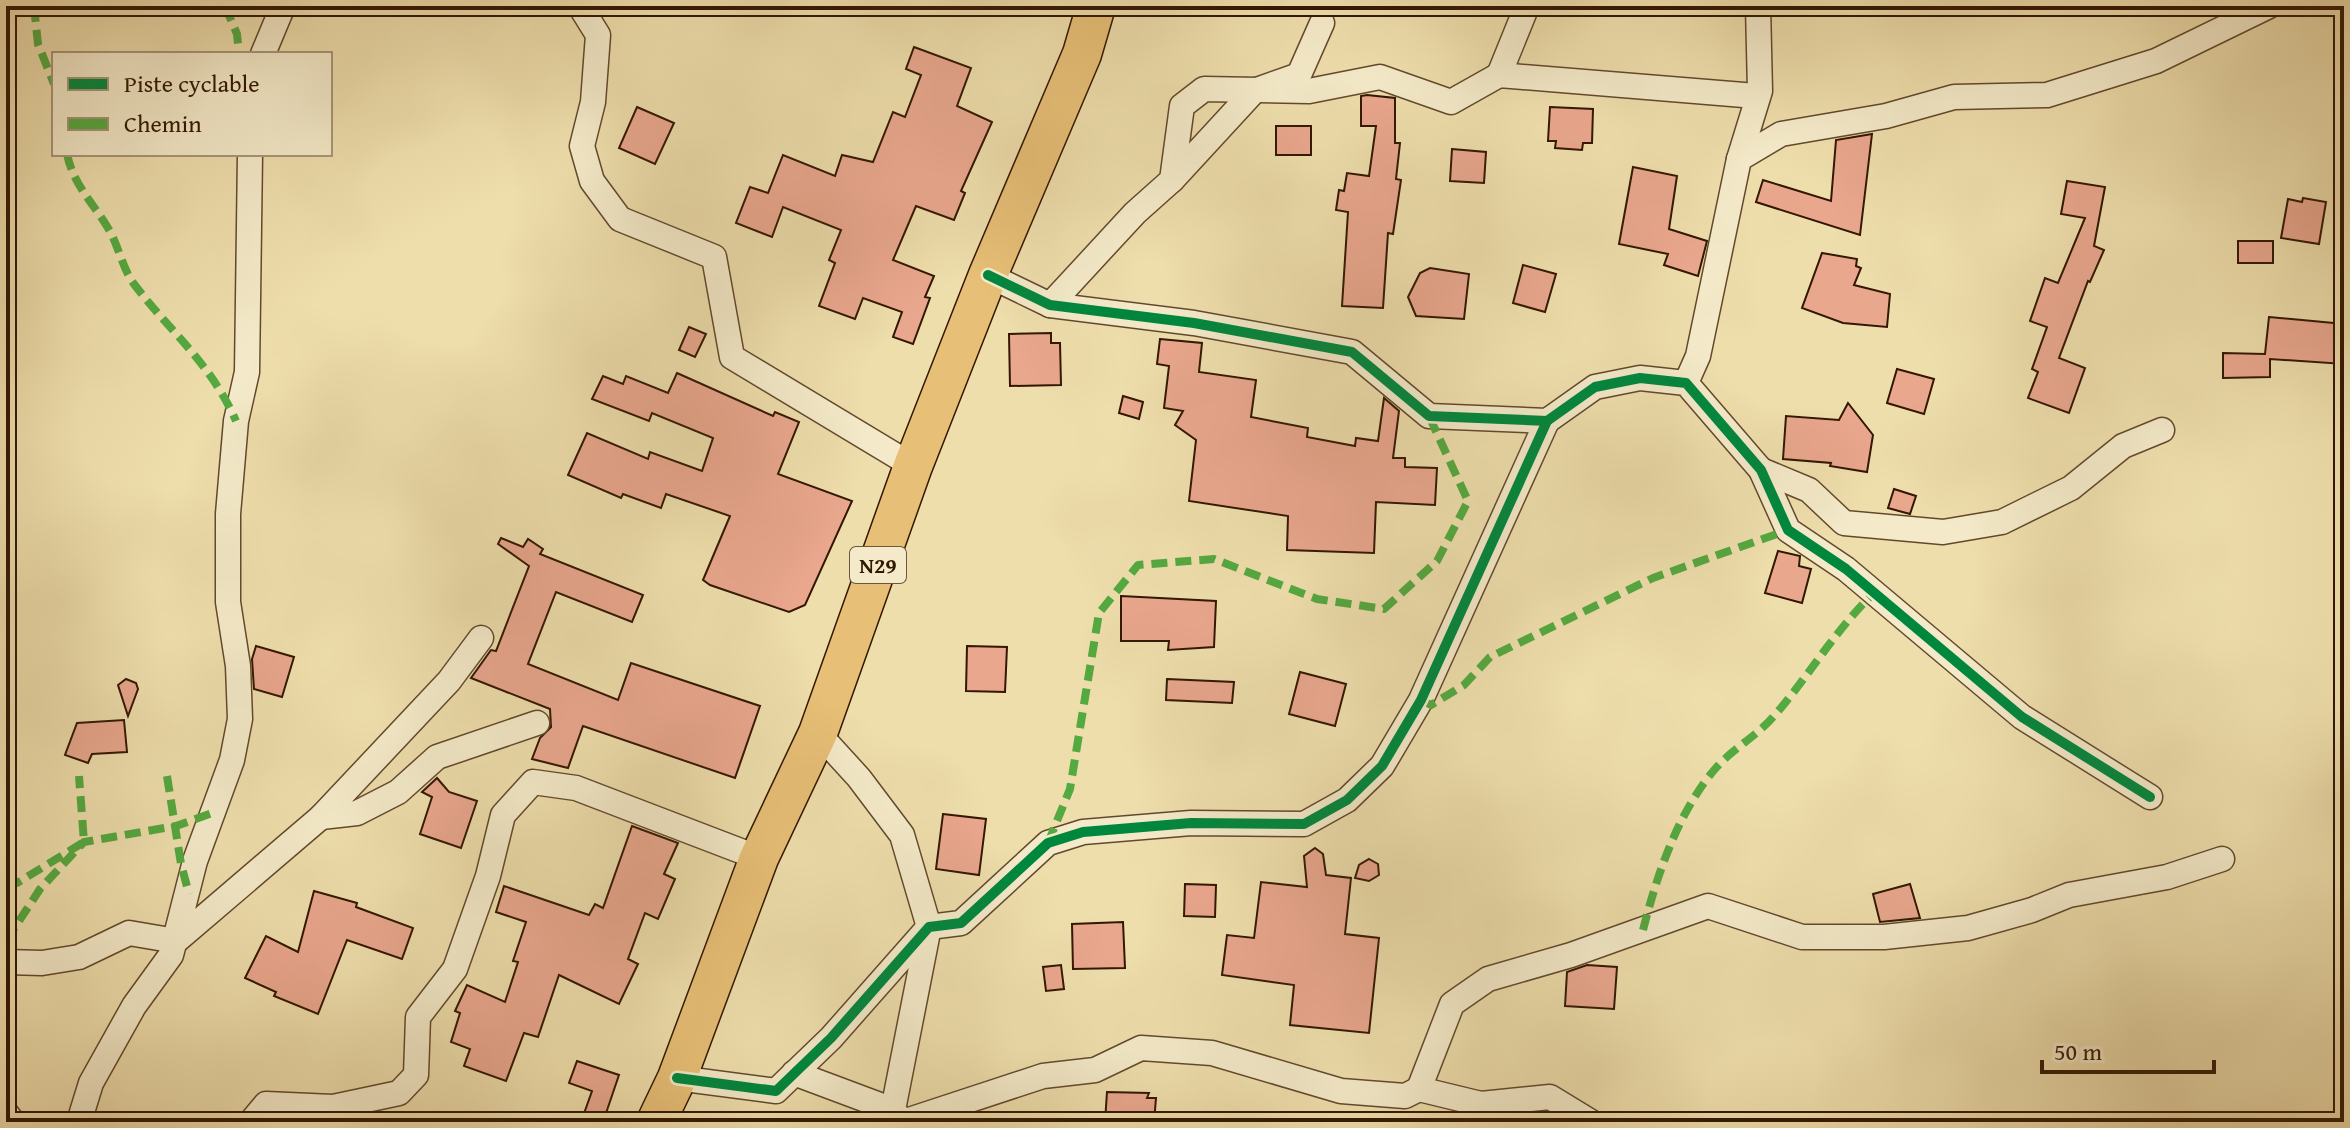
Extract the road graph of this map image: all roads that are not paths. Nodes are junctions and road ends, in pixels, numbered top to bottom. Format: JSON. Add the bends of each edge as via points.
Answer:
{"nodes":[{"id":1,"x":283,"y":6,"type":"edge"},
{"id":2,"x":580,"y":6,"type":"edge"},
{"id":3,"x":1096,"y":6,"type":"edge"},
{"id":4,"x":1527,"y":6,"type":"edge"},
{"id":5,"x":1758,"y":6,"type":"edge"},
{"id":6,"x":2269,"y":6,"type":"edge"},
{"id":7,"x":1322,"y":23,"type":"dead end"},
{"id":8,"x":264,"y":52,"type":"edge"},
{"id":9,"x":1499,"y":75,"type":"junction"},
{"id":10,"x":1254,"y":91,"type":"junction"},
{"id":11,"x":1756,"y":96,"type":"junction"},
{"id":12,"x":250,"y":156,"type":"edge"},
{"id":13,"x":1739,"y":159,"type":"junction"},
{"id":14,"x":1172,"y":180,"type":"junction"},
{"id":15,"x":988,"y":275,"type":"junction"},
{"id":16,"x":1050,"y":305,"type":"junction"},
{"id":17,"x":1686,"y":383,"type":"junction"},
{"id":18,"x":1547,"y":421,"type":"junction"},
{"id":19,"x":2162,"y":430,"type":"dead end"},
{"id":20,"x":913,"y":466,"type":"junction"},
{"id":21,"x":1761,"y":470,"type":"junction"},
{"id":22,"x":481,"y":638,"type":"dead end"},
{"id":23,"x":537,"y":723,"type":"dead end"},
{"id":24,"x":818,"y":733,"type":"junction"},
{"id":25,"x":2150,"y":797,"type":"dead end"},
{"id":26,"x":321,"y":817,"type":"junction"},
{"id":27,"x":759,"y":858,"type":"junction"},
{"id":28,"x":2222,"y":859,"type":"dead end"},
{"id":29,"x":929,"y":927,"type":"junction"},
{"id":30,"x":176,"y":941,"type":"junction"},
{"id":31,"x":6,"y":962,"type":"edge"},
{"id":32,"x":794,"y":1073,"type":"junction"},
{"id":33,"x":677,"y":1078,"type":"junction"},
{"id":34,"x":1419,"y":1089,"type":"junction"},
{"id":35,"x":6,"y":1113,"type":"edge"},
{"id":36,"x":900,"y":1118,"type":"edge"},
{"id":37,"x":13,"y":1122,"type":"edge"},
{"id":38,"x":79,"y":1122,"type":"edge"},
{"id":39,"x":251,"y":1122,"type":"edge"},
{"id":40,"x":656,"y":1122,"type":"edge"},
{"id":41,"x":1591,"y":1122,"type":"edge"}],
"edges":[{"from":1,"to":8,"type":"street"},
{"from":2,"to":20,"type":"street","via":[[598,35],[593,102],[582,146],[592,181],[609,206],[620,219],[714,257],[732,357]]},
{"from":3,"to":15,"type":"main road","number":"N29","via":[[1082,54]]},
{"from":4,"to":9,"type":"street"},
{"from":5,"to":11,"type":"street"},
{"from":6,"to":13,"type":"street","via":[[2156,61],[2047,95],[1954,97],[1886,116],[1781,134]]},
{"from":7,"to":10,"type":"street","via":[[1299,75]]},
{"from":9,"to":10,"type":"street","via":[[1451,102],[1380,77],[1309,91]]},
{"from":9,"to":11,"type":"street"},
{"from":10,"to":14,"type":"street"},
{"from":10,"to":14,"type":"street","via":[[1204,89],[1182,106]]},
{"from":11,"to":13,"type":"street"},
{"from":12,"to":30,"type":"street","via":[[247,372],[236,421],[228,514],[228,602],[240,719]]},
{"from":13,"to":17,"type":"street","via":[[1698,356]]},
{"from":14,"to":16,"type":"street"},
{"from":15,"to":16,"type":"street"},
{"from":15,"to":20,"type":"main road","number":"N29"},
{"from":16,"to":18,"type":"street","via":[[1194,323],[1352,352],[1429,416]]},
{"from":17,"to":18,"type":"street","via":[[1640,378],[1595,387]]},
{"from":17,"to":21,"type":"street"},
{"from":18,"to":29,"type":"street","via":[[1421,700],[1382,766],[1347,800],[1304,824],[1191,823],[1083,832],[1048,843],[961,923]]},
{"from":19,"to":21,"type":"street","via":[[2123,446],[2071,488],[2002,522],[1943,532],[1844,523],[1809,490]]},
{"from":20,"to":24,"type":"main road","number":"N29"},
{"from":21,"to":25,"type":"street","via":[[1788,530],[1846,569],[2022,717]]},
{"from":22,"to":26,"type":"street","via":[[449,681]]},
{"from":23,"to":26,"type":"street","via":[[437,757],[398,792],[357,813]]},
{"from":24,"to":27,"type":"main road","number":"N29"},
{"from":24,"to":29,"type":"street","via":[[902,835]]},
{"from":26,"to":30,"type":"street"},
{"from":27,"to":33,"type":"main road","number":"N29"},
{"from":27,"to":39,"type":"street","via":[[576,788],[533,782],[503,815],[455,969],[418,1017],[416,1075],[399,1093],[333,1107],[266,1104]]},
{"from":28,"to":34,"type":"street","via":[[2167,877],[2069,895],[1968,928],[1884,937],[1802,937],[1708,906],[1488,979],[1452,1004]]},
{"from":29,"to":32,"type":"street"},
{"from":29,"to":36,"type":"street"},
{"from":30,"to":31,"type":"street","via":[[129,933],[79,957]]},
{"from":30,"to":38,"type":"street","via":[[91,1083]]},
{"from":32,"to":33,"type":"street","via":[[776,1091]]},
{"from":32,"to":36,"type":"street"},
{"from":33,"to":40,"type":"main road","number":"N29"},
{"from":34,"to":36,"type":"street","via":[[1405,1096],[1341,1091],[1212,1053],[1141,1048],[1095,1070],[1043,1076]]},
{"from":34,"to":41,"type":"street","via":[[1481,1104],[1550,1097]]},
{"from":35,"to":37,"type":"street"}]}
